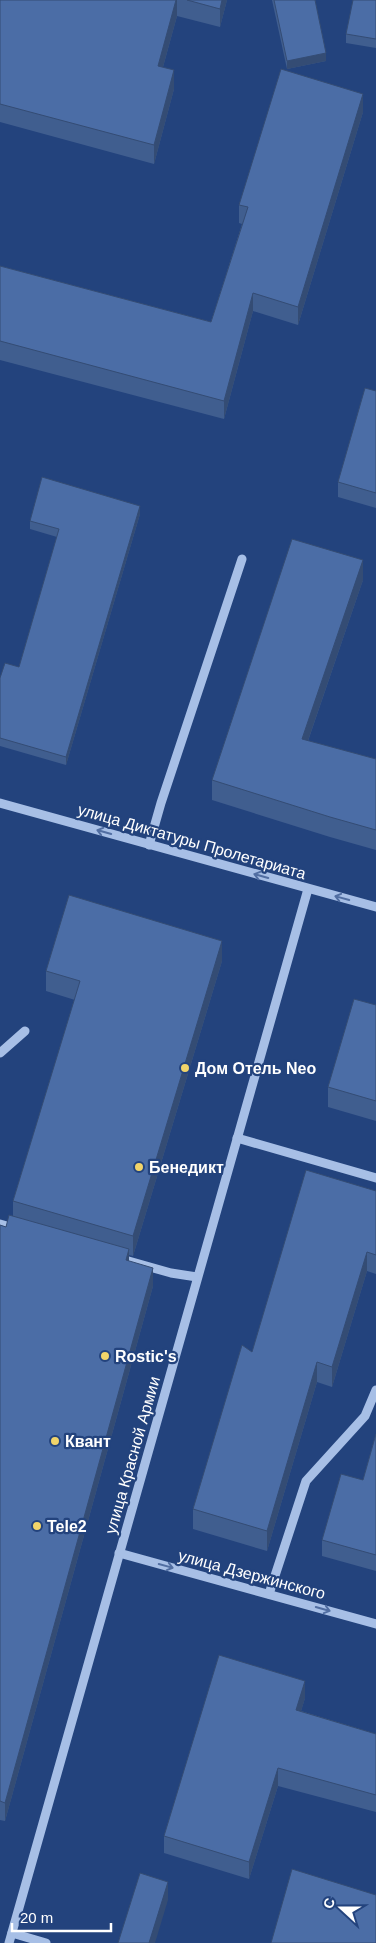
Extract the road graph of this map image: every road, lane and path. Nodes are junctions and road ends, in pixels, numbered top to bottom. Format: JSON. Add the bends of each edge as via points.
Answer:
{"nodes":[{"id":1,"x":242,"y":559,"type":"dead end"},
{"id":2,"x":0,"y":803,"type":"edge"},
{"id":3,"x":149,"y":845,"type":"junction"},
{"id":4,"x":308,"y":889,"type":"junction"},
{"id":5,"x":376,"y":908,"type":"edge"},
{"id":6,"x":25,"y":1032,"type":"dead end"},
{"id":7,"x":0,"y":1053,"type":"edge"},
{"id":8,"x":237,"y":1138,"type":"junction"},
{"id":9,"x":376,"y":1178,"type":"edge"},
{"id":10,"x":0,"y":1224,"type":"edge"},
{"id":11,"x":29,"y":1232,"type":"edge"},
{"id":12,"x":105,"y":1254,"type":"edge"},
{"id":13,"x":198,"y":1277,"type":"junction"},
{"id":14,"x":376,"y":1390,"type":"edge"},
{"id":15,"x":119,"y":1553,"type":"junction"},
{"id":16,"x":269,"y":1594,"type":"junction"},
{"id":17,"x":376,"y":1624,"type":"edge"},
{"id":18,"x":12,"y":1933,"type":"junction"},
{"id":19,"x":9,"y":1943,"type":"edge"},
{"id":20,"x":46,"y":1943,"type":"edge"}],
"edges":[{"from":1,"to":3,"type":"street"},
{"from":3,"to":2,"type":"street","name":"улица Диктатуры Пролетариата","one_way":true},
{"from":4,"to":3,"type":"street","name":"улица Диктатуры Пролетариата","one_way":true},
{"from":5,"to":4,"type":"street","name":"улица Диктатуры Пролетариата","one_way":true},
{"from":4,"to":8,"type":"street","name":"улица Красной Армии"},
{"from":6,"to":7,"type":"street"},
{"from":8,"to":9,"type":"street"},
{"from":8,"to":13,"type":"street","name":"улица Красной Армии"},
{"from":10,"to":11,"type":"street"},
{"from":12,"to":13,"type":"street","via":[[171,1273]]},
{"from":13,"to":15,"type":"street","name":"улица Красной Армии"},
{"from":14,"to":16,"type":"street","via":[[365,1416],[306,1481]]},
{"from":15,"to":16,"type":"street","name":"улица Дзержинского","one_way":true},
{"from":15,"to":18,"type":"street","name":"улица Красной Армии"},
{"from":16,"to":17,"type":"street","name":"улица Дзержинского","one_way":true},
{"from":18,"to":19,"type":"street","name":"улица Красной Армии"},
{"from":18,"to":20,"type":"street"}]}
